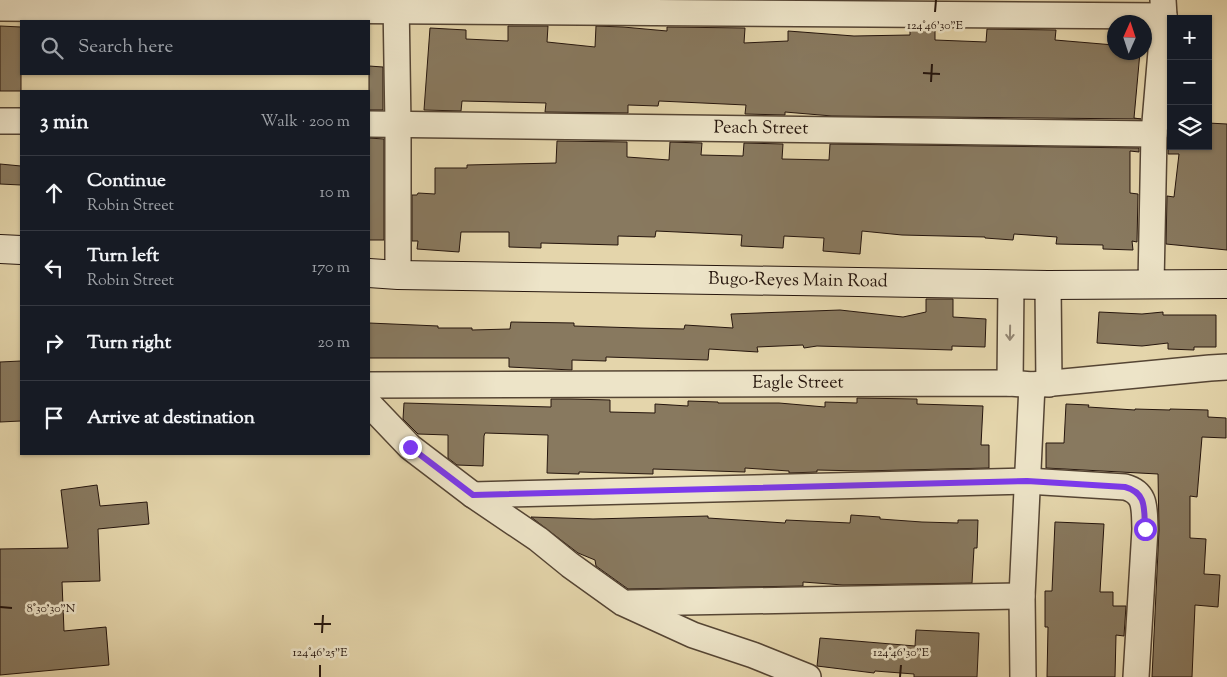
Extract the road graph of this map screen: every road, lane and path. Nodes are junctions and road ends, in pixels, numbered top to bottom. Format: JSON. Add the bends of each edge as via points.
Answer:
{"nodes":[{"id":1,"x":396,"y":5,"type":"edge"},
{"id":2,"x":0,"y":8,"type":"edge"},
{"id":3,"x":1163,"y":8,"type":"edge"},
{"id":4,"x":0,"y":121,"type":"edge"},
{"id":5,"x":20,"y":121,"type":"edge"},
{"id":6,"x":370,"y":124,"type":"edge"},
{"id":7,"x":398,"y":124,"type":"junction"},
{"id":8,"x":1154,"y":134,"type":"junction"},
{"id":9,"x":0,"y":249,"type":"edge"},
{"id":10,"x":20,"y":250,"type":"edge"},
{"id":11,"x":370,"y":272,"type":"edge"},
{"id":12,"x":398,"y":275,"type":"junction"},
{"id":13,"x":1011,"y":284,"type":"junction"},
{"id":14,"x":1151,"y":284,"type":"junction"},
{"id":15,"x":1227,"y":284,"type":"edge"},
{"id":16,"x":1048,"y":285,"type":"junction"},
{"id":17,"x":1227,"y":367,"type":"edge"},
{"id":18,"x":1030,"y":384,"type":"junction"},
{"id":19,"x":370,"y":385,"type":"edge"},
{"id":20,"x":370,"y":405,"type":"edge"},
{"id":21,"x":1027,"y":481,"type":"junction"},
{"id":22,"x":473,"y":495,"type":"junction"},
{"id":23,"x":1022,"y":596,"type":"junction"},
{"id":24,"x":623,"y":603,"type":"junction"},
{"id":25,"x":808,"y":677,"type":"edge"},
{"id":26,"x":1023,"y":677,"type":"edge"},
{"id":27,"x":1136,"y":677,"type":"edge"}],
"edges":[{"from":1,"to":2,"type":"street"},
{"from":1,"to":3,"type":"street"},
{"from":1,"to":7,"type":"street"},
{"from":3,"to":8,"type":"street"},
{"from":4,"to":5,"type":"street"},
{"from":6,"to":7,"type":"street","name":"Peach Street"},
{"from":7,"to":8,"type":"street","name":"Peach Street"},
{"from":7,"to":12,"type":"street"},
{"from":8,"to":14,"type":"street"},
{"from":9,"to":10,"type":"street"},
{"from":11,"to":12,"type":"street","name":"Bugo-Reyes Main Road"},
{"from":12,"to":13,"type":"street","name":"Bugo-Reyes Main Road"},
{"from":13,"to":16,"type":"street","name":"Bugo-Reyes Main Road"},
{"from":13,"to":18,"type":"street","one_way":true},
{"from":14,"to":15,"type":"street","name":"Bugo-Reyes Main Road"},
{"from":14,"to":16,"type":"street","name":"Bugo-Reyes Main Road"},
{"from":16,"to":18,"type":"street"},
{"from":17,"to":18,"type":"street","name":"Eagle Street"},
{"from":18,"to":19,"type":"street","name":"Eagle Street"},
{"from":18,"to":21,"type":"street"},
{"from":20,"to":22,"type":"street","via":[[410,447]]},
{"from":21,"to":22,"type":"street"},
{"from":21,"to":23,"type":"street"},
{"from":21,"to":27,"type":"street","via":[[1125,487],[1141,497],[1145,529]]},
{"from":22,"to":24,"type":"street"},
{"from":23,"to":24,"type":"street"},
{"from":23,"to":26,"type":"street"},
{"from":24,"to":25,"type":"street","via":[[693,635]]}]}
